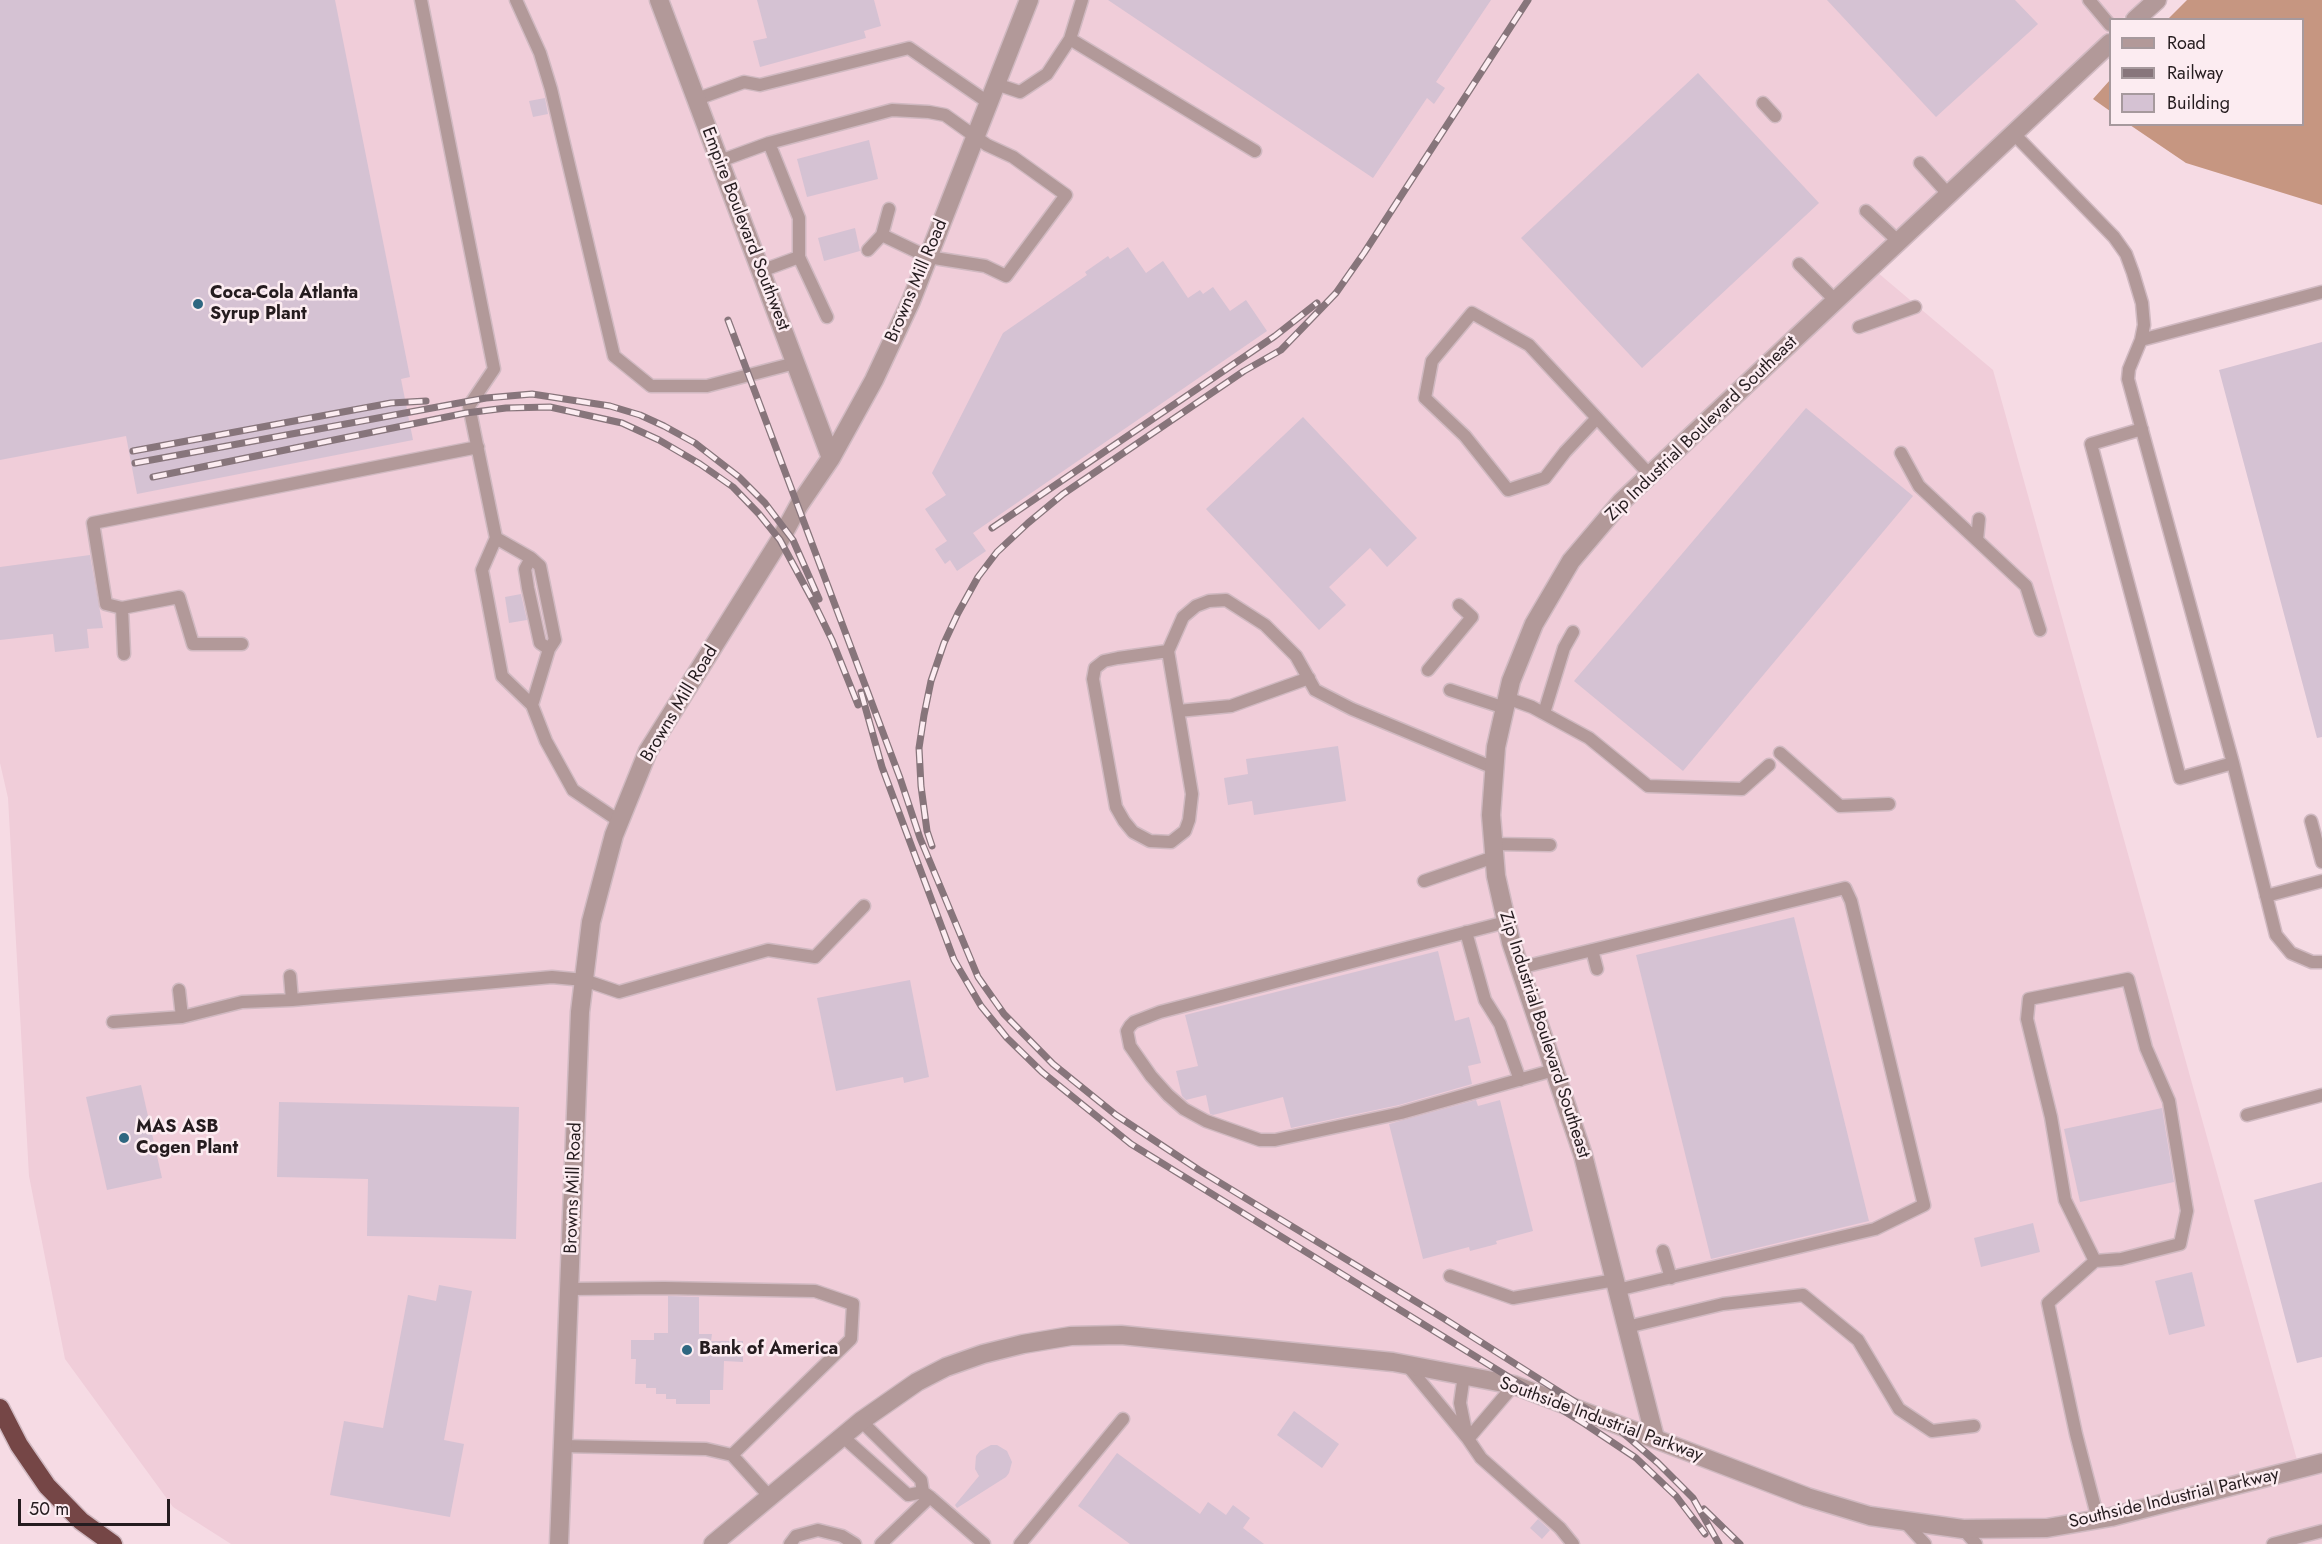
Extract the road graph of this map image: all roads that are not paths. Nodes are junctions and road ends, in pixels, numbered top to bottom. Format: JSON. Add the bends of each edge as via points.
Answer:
{"nodes":[{"id":1,"x":421,"y":0,"type":"edge"},
{"id":2,"x":516,"y":0,"type":"edge"},
{"id":3,"x":659,"y":0,"type":"edge"},
{"id":4,"x":1029,"y":0,"type":"edge"},
{"id":5,"x":1082,"y":0,"type":"edge"},
{"id":6,"x":2089,"y":0,"type":"edge"},
{"id":7,"x":2157,"y":0,"type":"edge"},
{"id":8,"x":2137,"y":18,"type":"edge"},
{"id":9,"x":2109,"y":24,"type":"edge"},
{"id":10,"x":1070,"y":39,"type":"junction"},
{"id":11,"x":2109,"y":44,"type":"edge"},
{"id":12,"x":996,"y":84,"type":"junction"},
{"id":13,"x":697,"y":99,"type":"junction"},
{"id":14,"x":989,"y":103,"type":"junction"},
{"id":15,"x":1763,"y":103,"type":"dead end"},
{"id":16,"x":1775,"y":116,"type":"dead end"},
{"id":17,"x":2014,"y":134,"type":"junction"},
{"id":18,"x":975,"y":135,"type":"junction"},
{"id":19,"x":769,"y":143,"type":"junction"},
{"id":20,"x":1255,"y":151,"type":"dead end"},
{"id":21,"x":720,"y":161,"type":"junction"},
{"id":22,"x":1920,"y":163,"type":"dead end"},
{"id":23,"x":1949,"y":195,"type":"junction"},
{"id":24,"x":889,"y":209,"type":"dead end"},
{"id":25,"x":1866,"y":211,"type":"dead end"},
{"id":26,"x":882,"y":235,"type":"junction"},
{"id":27,"x":1899,"y":242,"type":"junction"},
{"id":28,"x":868,"y":250,"type":"dead end"},
{"id":29,"x":799,"y":257,"type":"junction"},
{"id":30,"x":928,"y":257,"type":"junction"},
{"id":31,"x":1799,"y":264,"type":"dead end"},
{"id":32,"x":761,"y":271,"type":"junction"},
{"id":33,"x":2322,"y":292,"type":"edge"},
{"id":34,"x":1836,"y":301,"type":"junction"},
{"id":35,"x":1914,"y":307,"type":"dead end"},
{"id":36,"x":827,"y":317,"type":"dead end"},
{"id":37,"x":1859,"y":327,"type":"dead end"},
{"id":38,"x":2141,"y":340,"type":"junction"},
{"id":39,"x":795,"y":363,"type":"junction"},
{"id":40,"x":1598,"y":418,"type":"junction"},
{"id":41,"x":2142,"y":429,"type":"junction"},
{"id":42,"x":478,"y":447,"type":"junction"},
{"id":43,"x":1901,"y":453,"type":"dead end"},
{"id":44,"x":831,"y":458,"type":"junction"},
{"id":45,"x":1650,"y":475,"type":"junction"},
{"id":46,"x":1979,"y":519,"type":"dead end"},
{"id":47,"x":496,"y":538,"type":"junction"},
{"id":48,"x":1977,"y":540,"type":"junction"},
{"id":49,"x":1459,"y":605,"type":"dead end"},
{"id":50,"x":122,"y":608,"type":"junction"},
{"id":51,"x":2040,"y":630,"type":"dead end"},
{"id":52,"x":1573,"y":632,"type":"dead end"},
{"id":53,"x":242,"y":644,"type":"dead end"},
{"id":54,"x":1168,"y":651,"type":"junction"},
{"id":55,"x":124,"y":654,"type":"dead end"},
{"id":56,"x":1428,"y":670,"type":"dead end"},
{"id":57,"x":1309,"y":678,"type":"junction"},
{"id":58,"x":1450,"y":690,"type":"dead end"},
{"id":59,"x":1506,"y":703,"type":"junction"},
{"id":60,"x":532,"y":705,"type":"junction"},
{"id":61,"x":1178,"y":711,"type":"junction"},
{"id":62,"x":1544,"y":713,"type":"junction"},
{"id":63,"x":1780,"y":753,"type":"dead end"},
{"id":64,"x":2233,"y":763,"type":"junction"},
{"id":65,"x":1768,"y":765,"type":"dead end"},
{"id":66,"x":1494,"y":768,"type":"junction"},
{"id":67,"x":1889,"y":804,"type":"dead end"},
{"id":68,"x":619,"y":821,"type":"junction"},
{"id":69,"x":2311,"y":821,"type":"dead end"},
{"id":70,"x":1550,"y":845,"type":"dead end"},
{"id":71,"x":1494,"y":851,"type":"junction"},
{"id":72,"x":2322,"y":862,"type":"edge"},
{"id":73,"x":1425,"y":881,"type":"dead end"},
{"id":74,"x":2322,"y":881,"type":"edge"},
{"id":75,"x":2266,"y":896,"type":"junction"},
{"id":76,"x":864,"y":906,"type":"dead end"},
{"id":77,"x":1506,"y":922,"type":"junction"},
{"id":78,"x":1467,"y":932,"type":"junction"},
{"id":79,"x":1592,"y":950,"type":"junction"},
{"id":80,"x":2322,"y":962,"type":"edge"},
{"id":81,"x":1519,"y":968,"type":"junction"},
{"id":82,"x":1597,"y":969,"type":"dead end"},
{"id":83,"x":290,"y":976,"type":"dead end"},
{"id":84,"x":584,"y":980,"type":"junction"},
{"id":85,"x":179,"y":990,"type":"dead end"},
{"id":86,"x":292,"y":1000,"type":"junction"},
{"id":87,"x":182,"y":1017,"type":"junction"},
{"id":88,"x":113,"y":1022,"type":"dead end"},
{"id":89,"x":1554,"y":1070,"type":"junction"},
{"id":90,"x":1520,"y":1080,"type":"junction"},
{"id":91,"x":2322,"y":1095,"type":"edge"},
{"id":92,"x":2247,"y":1115,"type":"dead end"},
{"id":93,"x":1663,"y":1251,"type":"dead end"},
{"id":94,"x":2095,"y":1261,"type":"junction"},
{"id":95,"x":1450,"y":1276,"type":"dead end"},
{"id":96,"x":1671,"y":1278,"type":"junction"},
{"id":97,"x":1616,"y":1285,"type":"junction"},
{"id":98,"x":570,"y":1289,"type":"junction"},
{"id":99,"x":1627,"y":1327,"type":"junction"},
{"id":100,"x":1407,"y":1365,"type":"junction"},
{"id":101,"x":1464,"y":1376,"type":"junction"},
{"id":102,"x":1514,"y":1385,"type":"junction"},
{"id":103,"x":0,"y":1408,"type":"edge"},
{"id":104,"x":1123,"y":1419,"type":"dead end"},
{"id":105,"x":861,"y":1421,"type":"junction"},
{"id":106,"x":1974,"y":1426,"type":"dead end"},
{"id":107,"x":842,"y":1436,"type":"junction"},
{"id":108,"x":1468,"y":1438,"type":"junction"},
{"id":109,"x":1655,"y":1438,"type":"junction"},
{"id":110,"x":561,"y":1446,"type":"junction"},
{"id":111,"x":732,"y":1455,"type":"junction"},
{"id":112,"x":2322,"y":1463,"type":"edge"},
{"id":113,"x":927,"y":1495,"type":"junction"},
{"id":114,"x":769,"y":1496,"type":"junction"},
{"id":115,"x":2098,"y":1519,"type":"junction"},
{"id":116,"x":1903,"y":1520,"type":"junction"},
{"id":117,"x":1962,"y":1529,"type":"junction"},
{"id":118,"x":2322,"y":1531,"type":"edge"},
{"id":119,"x":113,"y":1544,"type":"edge"},
{"id":120,"x":559,"y":1544,"type":"edge"},
{"id":121,"x":713,"y":1544,"type":"edge"},
{"id":122,"x":790,"y":1544,"type":"edge"},
{"id":123,"x":855,"y":1544,"type":"edge"},
{"id":124,"x":881,"y":1544,"type":"edge"},
{"id":125,"x":984,"y":1544,"type":"edge"},
{"id":126,"x":1020,"y":1544,"type":"edge"},
{"id":127,"x":1573,"y":1544,"type":"edge"},
{"id":128,"x":1925,"y":1544,"type":"edge"},
{"id":129,"x":1976,"y":1544,"type":"edge"},
{"id":130,"x":2273,"y":1544,"type":"edge"}],
"edges":[{"from":1,"to":42,"type":"lane","via":[[494,369],[469,405]]},
{"from":2,"to":39,"type":"lane","via":[[551,89],[614,356],[651,386],[707,386]]},
{"from":3,"to":13,"type":"street","name":"Empire Boulevard Southwest"},
{"from":4,"to":12,"type":"street","name":"Browns Mill Road"},
{"from":5,"to":10,"type":"lane"},
{"from":6,"to":9,"type":"lane"},
{"from":7,"to":8,"type":"street"},
{"from":10,"to":12,"type":"lane","via":[[1047,74],[1020,92]]},
{"from":10,"to":20,"type":"lane"},
{"from":11,"to":17,"type":"street","name":"Zip Industrial Boulevard Southeast"},
{"from":12,"to":14,"type":"street","name":"Browns Mill Road"},
{"from":13,"to":14,"type":"lane","via":[[744,82],[760,86],[909,48]]},
{"from":13,"to":21,"type":"street","name":"Empire Boulevard Southwest"},
{"from":14,"to":18,"type":"street","name":"Browns Mill Road"},
{"from":15,"to":16,"type":"lane"},
{"from":17,"to":23,"type":"street","name":"Zip Industrial Boulevard Southeast"},
{"from":17,"to":38,"type":"lane","via":[[2126,254],[2142,303]]},
{"from":18,"to":19,"type":"lane","via":[[945,115],[892,110]]},
{"from":18,"to":30,"type":"street","name":"Browns Mill Road"},
{"from":18,"to":30,"type":"lane","via":[[1066,195],[1006,276],[985,266]]},
{"from":19,"to":21,"type":"lane"},
{"from":19,"to":29,"type":"lane","via":[[799,218]]},
{"from":21,"to":32,"type":"street","name":"Empire Boulevard Southwest"},
{"from":22,"to":23,"type":"lane"},
{"from":23,"to":27,"type":"street","name":"Zip Industrial Boulevard Southeast"},
{"from":24,"to":26,"type":"lane"},
{"from":25,"to":27,"type":"lane"},
{"from":26,"to":28,"type":"lane"},
{"from":26,"to":30,"type":"lane"},
{"from":27,"to":34,"type":"street","name":"Zip Industrial Boulevard Southeast"},
{"from":29,"to":32,"type":"lane"},
{"from":29,"to":36,"type":"lane"},
{"from":30,"to":44,"type":"street","name":"Browns Mill Road","via":[[874,380]]},
{"from":31,"to":34,"type":"lane"},
{"from":32,"to":39,"type":"street","name":"Empire Boulevard Southwest"},
{"from":33,"to":38,"type":"lane"},
{"from":34,"to":45,"type":"street","name":"Zip Industrial Boulevard Southeast"},
{"from":35,"to":37,"type":"lane"},
{"from":38,"to":41,"type":"lane","via":[[2128,378]]},
{"from":39,"to":44,"type":"street","name":"Empire Boulevard Southwest"},
{"from":40,"to":40,"type":"lane","via":[[1529,345],[1472,313],[1432,361],[1425,398],[1465,436],[1508,490],[1545,478]]},
{"from":40,"to":45,"type":"lane"},
{"from":41,"to":64,"type":"lane"},
{"from":41,"to":64,"type":"lane","via":[[2091,444],[2180,778]]},
{"from":42,"to":47,"type":"lane"},
{"from":42,"to":50,"type":"lane","via":[[93,523],[106,604]]},
{"from":43,"to":48,"type":"lane","via":[[1919,486]]},
{"from":44,"to":68,"type":"street","name":"Browns Mill Road","via":[[648,751]]},
{"from":45,"to":59,"type":"street","name":"Zip Industrial Boulevard Southeast","via":[[1621,502],[1571,561],[1534,624]]},
{"from":46,"to":48,"type":"lane"},
{"from":47,"to":60,"type":"lane","via":[[482,570],[502,676]]},
{"from":47,"to":60,"type":"lane","via":[[540,566],[555,640]]},
{"from":48,"to":51,"type":"lane","via":[[2026,586]]},
{"from":49,"to":56,"type":"lane","via":[[1472,617]]},
{"from":50,"to":53,"type":"lane","via":[[178,597],[193,644]]},
{"from":50,"to":55,"type":"lane"},
{"from":52,"to":62,"type":"lane","via":[[1564,648]]},
{"from":54,"to":57,"type":"lane","via":[[1183,617],[1196,606],[1226,600],[1265,626],[1296,656]]},
{"from":54,"to":61,"type":"lane"},
{"from":54,"to":61,"type":"lane","via":[[1104,661],[1095,668],[1093,679],[1116,807],[1133,832],[1150,841],[1171,842],[1185,831],[1189,820],[1192,794]]},
{"from":57,"to":61,"type":"lane","via":[[1231,706]]},
{"from":57,"to":66,"type":"lane","via":[[1315,690],[1352,710]]},
{"from":58,"to":59,"type":"lane"},
{"from":59,"to":62,"type":"lane"},
{"from":59,"to":66,"type":"street","name":"Zip Industrial Boulevard Southeast"},
{"from":60,"to":68,"type":"lane","via":[[546,741],[573,790]]},
{"from":62,"to":65,"type":"lane","via":[[1589,738],[1647,786],[1742,789]]},
{"from":63,"to":67,"type":"lane","via":[[1840,806]]},
{"from":64,"to":75,"type":"lane"},
{"from":66,"to":71,"type":"street","name":"Zip Industrial Boulevard Southeast"},
{"from":68,"to":84,"type":"street","name":"Browns Mill Road","via":[[591,922]]},
{"from":69,"to":72,"type":"lane"},
{"from":70,"to":71,"type":"lane"},
{"from":71,"to":73,"type":"lane"},
{"from":71,"to":77,"type":"street","name":"Zip Industrial Boulevard Southeast"},
{"from":74,"to":75,"type":"lane"},
{"from":75,"to":80,"type":"lane","via":[[2276,935],[2291,953]]},
{"from":76,"to":84,"type":"lane","via":[[815,957],[768,950],[619,992]]},
{"from":77,"to":78,"type":"lane"},
{"from":77,"to":81,"type":"street","name":"Zip Industrial Boulevard Southeast"},
{"from":78,"to":90,"type":"lane","via":[[1485,1000],[1500,1024]]},
{"from":78,"to":90,"type":"lane","via":[[1160,1012],[1134,1022],[1127,1030],[1130,1046],[1150,1076],[1184,1109],[1260,1140],[1275,1140],[1440,1103]]},
{"from":79,"to":81,"type":"lane"},
{"from":79,"to":82,"type":"lane"},
{"from":79,"to":96,"type":"lane","via":[[1845,888],[1851,901],[1924,1206],[1875,1229]]},
{"from":81,"to":89,"type":"street","name":"Zip Industrial Boulevard Southeast"},
{"from":83,"to":86,"type":"lane"},
{"from":84,"to":86,"type":"lane","via":[[552,977]]},
{"from":84,"to":98,"type":"street","name":"Browns Mill Road"},
{"from":85,"to":87,"type":"lane"},
{"from":86,"to":87,"type":"lane","via":[[242,1002]]},
{"from":87,"to":88,"type":"lane"},
{"from":89,"to":90,"type":"lane"},
{"from":89,"to":97,"type":"street","name":"Zip Industrial Boulevard Southeast","via":[[1583,1155]]},
{"from":91,"to":92,"type":"lane"},
{"from":93,"to":96,"type":"lane"},
{"from":94,"to":94,"type":"lane","via":[[2065,1200],[2051,1117],[2027,1019],[2029,999],[2128,979],[2146,1048],[2169,1101],[2187,1211],[2180,1244],[2121,1259]]},
{"from":94,"to":115,"type":"lane","via":[[2048,1303]]},
{"from":95,"to":97,"type":"lane","via":[[1513,1298]]},
{"from":96,"to":97,"type":"lane"},
{"from":97,"to":99,"type":"street","name":"Zip Industrial Boulevard Southeast"},
{"from":98,"to":110,"type":"street","name":"Browns Mill Road"},
{"from":98,"to":111,"type":"lane","via":[[814,1291],[853,1304],[851,1339]]},
{"from":99,"to":106,"type":"lane","via":[[1723,1304],[1803,1295],[1858,1340],[1899,1409],[1932,1431]]},
{"from":99,"to":109,"type":"street","name":"Zip Industrial Boulevard Southeast"},
{"from":100,"to":101,"type":"street","name":"Southside Industrial Parkway"},
{"from":100,"to":105,"type":"street","name":"Southside Industrial Parkway","via":[[1121,1335],[1071,1336],[1003,1349],[946,1368],[917,1382]]},
{"from":100,"to":108,"type":"lane"},
{"from":101,"to":102,"type":"street","name":"Southside Industrial Parkway"},
{"from":101,"to":108,"type":"lane","via":[[1460,1403]]},
{"from":102,"to":108,"type":"lane"},
{"from":102,"to":109,"type":"street","name":"Southside Industrial Parkway"},
{"from":103,"to":119,"type":"highway","via":[[47,1486],[81,1521]]},
{"from":104,"to":126,"type":"lane"},
{"from":105,"to":107,"type":"street","name":"Southside Industrial Parkway"},
{"from":105,"to":113,"type":"lane","via":[[921,1480]]},
{"from":107,"to":113,"type":"lane","via":[[908,1495]]},
{"from":107,"to":114,"type":"street","name":"Southside Industrial Parkway"},
{"from":108,"to":127,"type":"lane","via":[[1481,1458]]},
{"from":109,"to":116,"type":"street","name":"Southside Industrial Parkway","via":[[1807,1497],[1870,1516]]},
{"from":110,"to":111,"type":"lane","via":[[706,1449]]},
{"from":110,"to":120,"type":"street","name":"Browns Mill Road"},
{"from":111,"to":114,"type":"lane"},
{"from":112,"to":115,"type":"street","name":"Southside Industrial Parkway"},
{"from":113,"to":124,"type":"lane"},
{"from":113,"to":125,"type":"lane"},
{"from":114,"to":121,"type":"street","name":"Southside Industrial Parkway"},
{"from":115,"to":117,"type":"street","name":"Southside Industrial Parkway","via":[[2047,1528]]},
{"from":116,"to":117,"type":"street","name":"Southside Industrial Parkway"},
{"from":116,"to":128,"type":"lane"},
{"from":117,"to":129,"type":"lane"},
{"from":118,"to":130,"type":"lane"},
{"from":122,"to":123,"type":"lane","via":[[796,1536],[818,1530]]}]}
